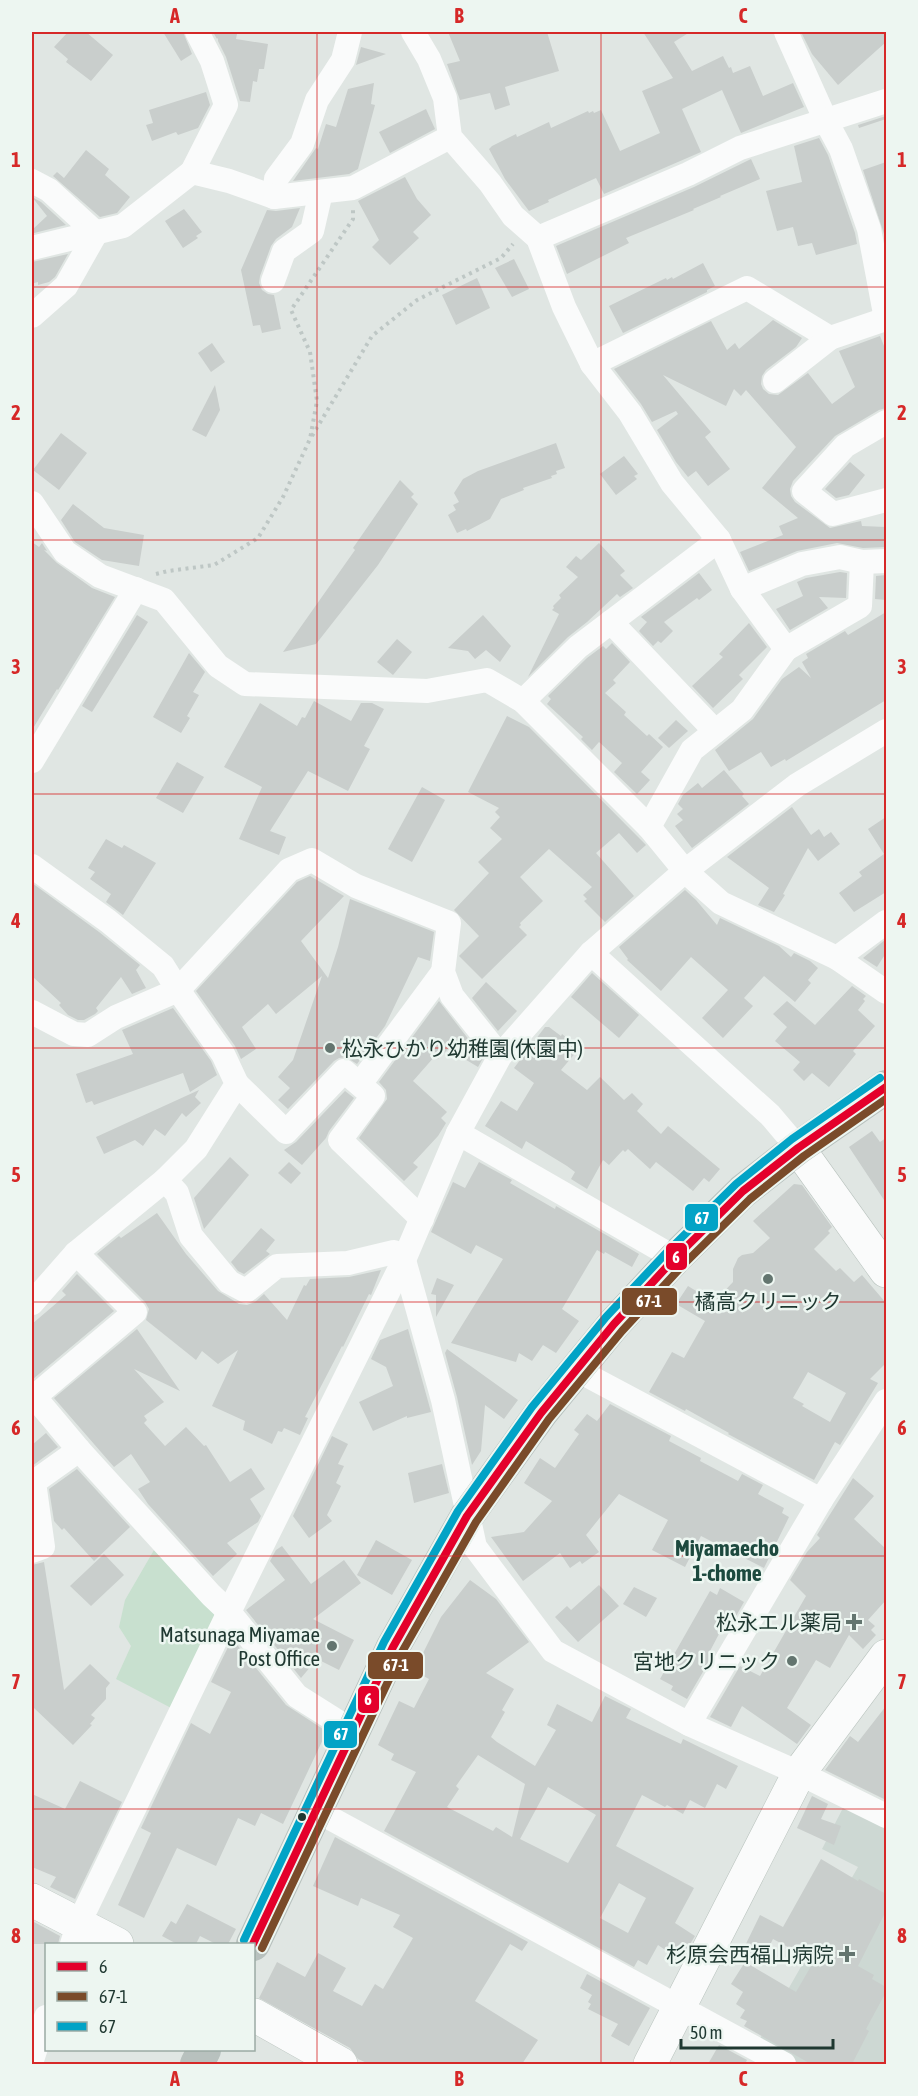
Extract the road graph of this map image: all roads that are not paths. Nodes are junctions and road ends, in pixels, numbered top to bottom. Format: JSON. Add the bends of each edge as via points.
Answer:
{"nodes":[{"id":1,"x":197,"y":32,"type":"edge"},
{"id":2,"x":350,"y":32,"type":"edge"},
{"id":3,"x":413,"y":32,"type":"edge"},
{"id":4,"x":786,"y":32,"type":"edge"},
{"id":5,"x":886,"y":101,"type":"edge"},
{"id":6,"x":826,"y":121,"type":"junction"},
{"id":7,"x":450,"y":137,"type":"junction"},
{"id":8,"x":192,"y":172,"type":"junction"},
{"id":9,"x":32,"y":181,"type":"edge"},
{"id":10,"x":321,"y":192,"type":"junction"},
{"id":11,"x":274,"y":197,"type":"junction"},
{"id":12,"x":96,"y":233,"type":"junction"},
{"id":13,"x":532,"y":233,"type":"junction"},
{"id":14,"x":32,"y":248,"type":"edge"},
{"id":15,"x":273,"y":280,"type":"dead end"},
{"id":16,"x":32,"y":316,"type":"edge"},
{"id":17,"x":886,"y":319,"type":"edge"},
{"id":18,"x":830,"y":338,"type":"junction"},
{"id":19,"x":592,"y":364,"type":"junction"},
{"id":20,"x":775,"y":381,"type":"dead end"},
{"id":21,"x":886,"y":422,"type":"edge"},
{"id":22,"x":886,"y":500,"type":"edge"},
{"id":23,"x":35,"y":515,"type":"edge"},
{"id":24,"x":719,"y":540,"type":"junction"},
{"id":25,"x":886,"y":561,"type":"edge"},
{"id":26,"x":862,"y":562,"type":"junction"},
{"id":27,"x":742,"y":589,"type":"junction"},
{"id":28,"x":136,"y":590,"type":"junction"},
{"id":29,"x":611,"y":622,"type":"junction"},
{"id":30,"x":786,"y":649,"type":"junction"},
{"id":31,"x":523,"y":701,"type":"junction"},
{"id":32,"x":716,"y":731,"type":"junction"},
{"id":33,"x":886,"y":731,"type":"edge"},
{"id":34,"x":32,"y":761,"type":"edge"},
{"id":35,"x":649,"y":827,"type":"junction"},
{"id":36,"x":32,"y":866,"type":"edge"},
{"id":37,"x":685,"y":872,"type":"junction"},
{"id":38,"x":886,"y":922,"type":"edge"},
{"id":39,"x":591,"y":953,"type":"junction"},
{"id":40,"x":837,"y":958,"type":"junction"},
{"id":41,"x":443,"y":972,"type":"junction"},
{"id":42,"x":178,"y":990,"type":"junction"},
{"id":43,"x":886,"y":992,"type":"edge"},
{"id":44,"x":32,"y":1012,"type":"edge"},
{"id":45,"x":500,"y":1056,"type":"junction"},
{"id":46,"x":237,"y":1084,"type":"junction"},
{"id":47,"x":360,"y":1084,"type":"junction"},
{"id":48,"x":886,"y":1087,"type":"edge"},
{"id":49,"x":458,"y":1133,"type":"junction"},
{"id":50,"x":798,"y":1148,"type":"junction"},
{"id":51,"x":165,"y":1180,"type":"junction"},
{"id":52,"x":422,"y":1219,"type":"junction"},
{"id":53,"x":76,"y":1253,"type":"junction"},
{"id":54,"x":675,"y":1258,"type":"junction"},
{"id":55,"x":404,"y":1260,"type":"junction"},
{"id":56,"x":886,"y":1271,"type":"edge"},
{"id":57,"x":32,"y":1303,"type":"edge"},
{"id":58,"x":577,"y":1370,"type":"junction"},
{"id":59,"x":33,"y":1396,"type":"edge"},
{"id":60,"x":886,"y":1401,"type":"edge"},
{"id":61,"x":79,"y":1450,"type":"junction"},
{"id":62,"x":821,"y":1500,"type":"junction"},
{"id":63,"x":467,"y":1516,"type":"junction"},
{"id":64,"x":32,"y":1551,"type":"edge"},
{"id":65,"x":229,"y":1612,"type":"junction"},
{"id":66,"x":886,"y":1656,"type":"edge"},
{"id":67,"x":689,"y":1724,"type":"junction"},
{"id":68,"x":354,"y":1732,"type":"junction"},
{"id":69,"x":799,"y":1773,"type":"junction"},
{"id":70,"x":317,"y":1811,"type":"junction"},
{"id":71,"x":886,"y":1816,"type":"edge"},
{"id":72,"x":32,"y":1900,"type":"edge"},
{"id":73,"x":75,"y":1935,"type":"edge"},
{"id":74,"x":112,"y":1943,"type":"edge"},
{"id":75,"x":253,"y":1943,"type":"edge"},
{"id":76,"x":678,"y":2008,"type":"junction"},
{"id":77,"x":255,"y":2016,"type":"edge"},
{"id":78,"x":45,"y":2020,"type":"edge"},
{"id":79,"x":32,"y":2060,"type":"edge"},
{"id":80,"x":341,"y":2064,"type":"edge"},
{"id":81,"x":650,"y":2064,"type":"edge"},
{"id":82,"x":784,"y":2064,"type":"edge"}],
"edges":[{"from":1,"to":8,"type":"street","via":[[212,61],[226,105]]},
{"from":2,"to":11,"type":"street","via":[[344,60],[317,100],[302,144],[276,179]]},
{"from":3,"to":7,"type":"street","via":[[445,98]]},
{"from":4,"to":6,"type":"street"},
{"from":5,"to":6,"type":"street"},
{"from":6,"to":13,"type":"street","via":[[740,148],[688,174]]},
{"from":6,"to":17,"type":"street","via":[[841,149],[869,229]]},
{"from":7,"to":10,"type":"street","via":[[352,188]]},
{"from":7,"to":13,"type":"street","via":[[513,216]]},
{"from":8,"to":11,"type":"street"},
{"from":8,"to":12,"type":"street","via":[[123,226]]},
{"from":9,"to":12,"type":"street","via":[[49,190]]},
{"from":10,"to":11,"type":"street"},
{"from":10,"to":15,"type":"street","via":[[312,231],[284,251]]},
{"from":12,"to":14,"type":"street"},
{"from":12,"to":16,"type":"street","via":[[66,286]]},
{"from":13,"to":19,"type":"street"},
{"from":17,"to":18,"type":"street"},
{"from":18,"to":19,"type":"street","via":[[747,288]]},
{"from":18,"to":20,"type":"street"},
{"from":19,"to":24,"type":"street","via":[[630,413],[672,483]]},
{"from":21,"to":22,"type":"street","via":[[845,446],[804,491],[833,514]]},
{"from":23,"to":28,"type":"street","via":[[65,552],[100,576]]},
{"from":24,"to":27,"type":"street"},
{"from":24,"to":29,"type":"street"},
{"from":25,"to":26,"type":"street"},
{"from":26,"to":27,"type":"street","via":[[840,557],[802,564]]},
{"from":26,"to":30,"type":"street","via":[[860,606]]},
{"from":27,"to":30,"type":"street"},
{"from":28,"to":31,"type":"street","via":[[164,600],[218,666],[245,684],[427,691],[487,680]]},
{"from":28,"to":34,"type":"street"},
{"from":29,"to":31,"type":"street","via":[[578,647]]},
{"from":29,"to":32,"type":"street"},
{"from":30,"to":32,"type":"street","via":[[742,710]]},
{"from":31,"to":35,"type":"street"},
{"from":32,"to":35,"type":"street","via":[[692,750]]},
{"from":33,"to":37,"type":"street","via":[[797,785]]},
{"from":35,"to":37,"type":"street"},
{"from":36,"to":42,"type":"street","via":[[163,966]]},
{"from":37,"to":39,"type":"street"},
{"from":37,"to":40,"type":"street","via":[[721,903]]},
{"from":38,"to":40,"type":"street"},
{"from":39,"to":45,"type":"street"},
{"from":39,"to":50,"type":"street","via":[[770,1115]]},
{"from":40,"to":43,"type":"street"},
{"from":41,"to":42,"type":"street","via":[[449,923],[356,886],[312,860],[289,870]]},
{"from":41,"to":45,"type":"street","via":[[452,996]]},
{"from":41,"to":47,"type":"street"},
{"from":42,"to":44,"type":"street","via":[[116,1017],[88,1035],[74,1034]]},
{"from":42,"to":46,"type":"street","via":[[223,1054]]},
{"from":45,"to":49,"type":"street"},
{"from":46,"to":47,"type":"street","via":[[286,1132],[344,1071]]},
{"from":46,"to":51,"type":"street","via":[[196,1149]]},
{"from":47,"to":52,"type":"street","via":[[373,1096],[340,1140]]},
{"from":48,"to":50,"type":"highway"},
{"from":49,"to":52,"type":"street"},
{"from":49,"to":54,"type":"street"},
{"from":50,"to":54,"type":"highway","via":[[743,1191]]},
{"from":50,"to":56,"type":"street"},
{"from":51,"to":53,"type":"street"},
{"from":51,"to":55,"type":"street","via":[[177,1193],[191,1236],[229,1282],[246,1291],[277,1266],[348,1263],[394,1252]]},
{"from":52,"to":55,"type":"street"},
{"from":53,"to":57,"type":"street"},
{"from":53,"to":59,"type":"street","via":[[135,1312]]},
{"from":54,"to":58,"type":"highway"},
{"from":55,"to":63,"type":"street","via":[[443,1400]]},
{"from":55,"to":65,"type":"street"},
{"from":58,"to":62,"type":"street"},
{"from":58,"to":63,"type":"highway"},
{"from":59,"to":61,"type":"street"},
{"from":60,"to":62,"type":"street"},
{"from":61,"to":64,"type":"street","via":[[34,1482],[42,1546]]},
{"from":61,"to":65,"type":"street"},
{"from":62,"to":67,"type":"street"},
{"from":63,"to":67,"type":"street","via":[[475,1547],[553,1651]]},
{"from":63,"to":68,"type":"highway","via":[[393,1647]]},
{"from":65,"to":68,"type":"street","via":[[297,1696]]},
{"from":65,"to":73,"type":"street"},
{"from":66,"to":69,"type":"street"},
{"from":67,"to":69,"type":"street"},
{"from":68,"to":70,"type":"highway"},
{"from":69,"to":71,"type":"street"},
{"from":69,"to":76,"type":"street"},
{"from":70,"to":75,"type":"highway"},
{"from":70,"to":76,"type":"street"},
{"from":72,"to":73,"type":"street"},
{"from":73,"to":74,"type":"street"},
{"from":76,"to":81,"type":"street"},
{"from":76,"to":82,"type":"street"},
{"from":77,"to":80,"type":"street"},
{"from":78,"to":79,"type":"street"}]}
